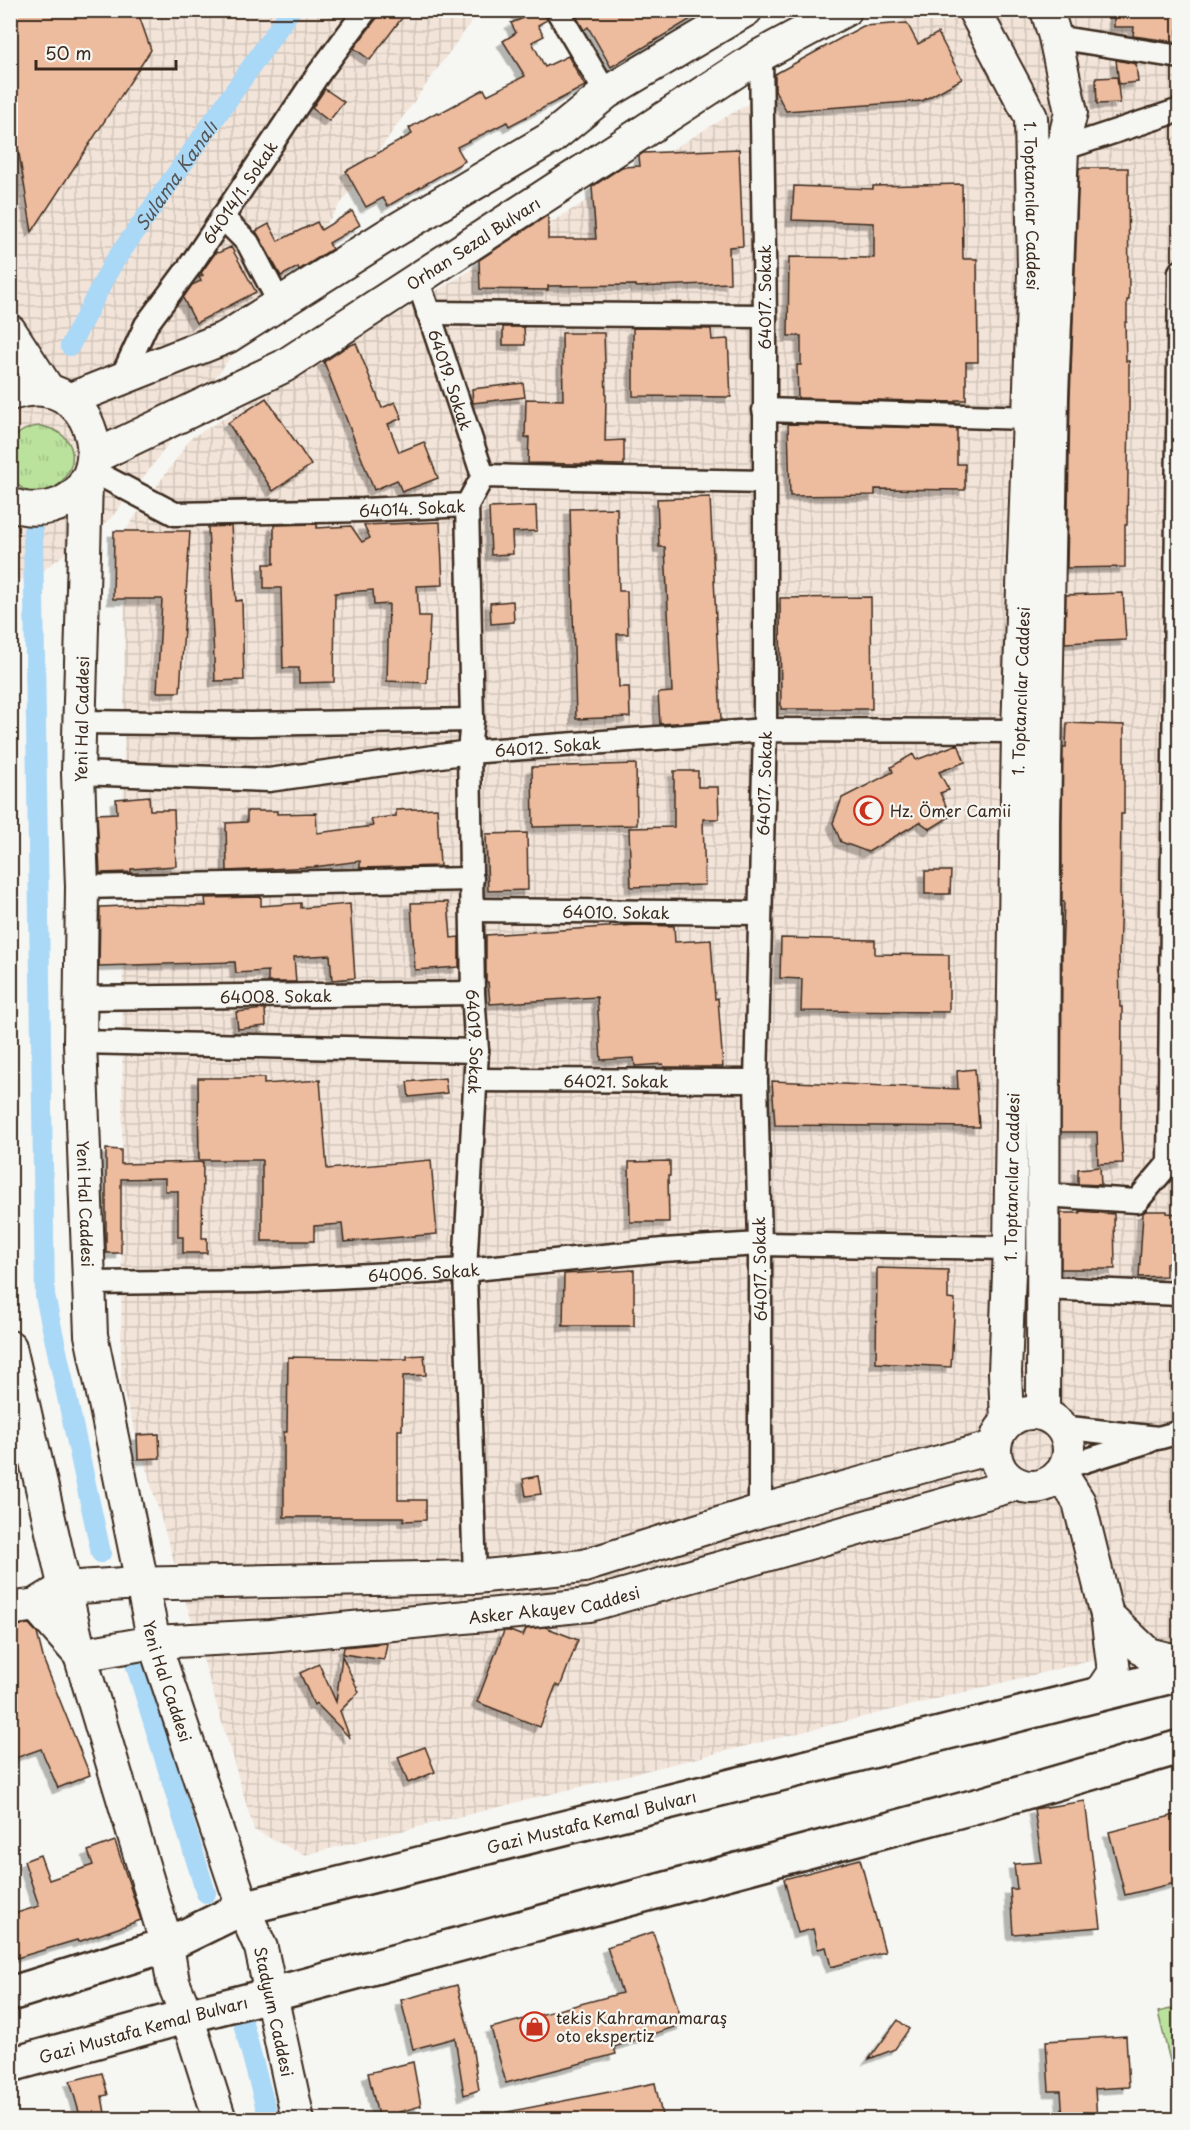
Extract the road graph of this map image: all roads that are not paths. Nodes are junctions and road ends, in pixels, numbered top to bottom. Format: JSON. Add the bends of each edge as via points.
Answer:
{"nodes":[{"id":1,"x":366,"y":10,"type":"edge"},
{"id":2,"x":557,"y":10,"type":"edge"},
{"id":3,"x":746,"y":10,"type":"edge"},
{"id":4,"x":844,"y":10,"type":"edge"},
{"id":5,"x":974,"y":10,"type":"edge"},
{"id":6,"x":1051,"y":23,"type":"edge"},
{"id":7,"x":761,"y":55,"type":"junction"},
{"id":8,"x":1179,"y":57,"type":"edge"},
{"id":9,"x":606,"y":93,"type":"junction"},
{"id":10,"x":1179,"y":110,"type":"edge"},
{"id":11,"x":1071,"y":112,"type":"junction"},
{"id":12,"x":1031,"y":117,"type":"junction"},
{"id":13,"x":1062,"y":149,"type":"junction"},
{"id":14,"x":222,"y":217,"type":"junction"},
{"id":15,"x":1179,"y":272,"type":"edge"},
{"id":16,"x":418,"y":281,"type":"junction"},
{"id":17,"x":280,"y":304,"type":"junction"},
{"id":18,"x":428,"y":313,"type":"junction"},
{"id":19,"x":765,"y":316,"type":"junction"},
{"id":20,"x":10,"y":331,"type":"edge"},
{"id":21,"x":121,"y":379,"type":"junction"},
{"id":22,"x":10,"y":394,"type":"edge"},
{"id":23,"x":58,"y":395,"type":"junction"},
{"id":24,"x":765,"y":410,"type":"junction"},
{"id":25,"x":1029,"y":418,"type":"junction"},
{"id":26,"x":90,"y":469,"type":"junction"},
{"id":27,"x":483,"y":476,"type":"junction"},
{"id":28,"x":764,"y":482,"type":"junction"},
{"id":29,"x":10,"y":504,"type":"edge"},
{"id":30,"x":467,"y":505,"type":"junction"},
{"id":31,"x":472,"y":720,"type":"junction"},
{"id":32,"x":80,"y":722,"type":"junction"},
{"id":33,"x":765,"y":730,"type":"junction"},
{"id":34,"x":1018,"y":730,"type":"junction"},
{"id":35,"x":469,"y":752,"type":"junction"},
{"id":36,"x":78,"y":773,"type":"junction"},
{"id":37,"x":472,"y":879,"type":"junction"},
{"id":38,"x":82,"y":887,"type":"junction"},
{"id":39,"x":472,"y":910,"type":"junction"},
{"id":40,"x":760,"y":913,"type":"junction"},
{"id":41,"x":473,"y":993,"type":"junction"},
{"id":42,"x":81,"y":998,"type":"junction"},
{"id":43,"x":80,"y":1042,"type":"junction"},
{"id":44,"x":477,"y":1051,"type":"junction"},
{"id":45,"x":476,"y":1080,"type":"junction"},
{"id":46,"x":756,"y":1081,"type":"junction"},
{"id":47,"x":1174,"y":1163,"type":"edge"},
{"id":48,"x":1044,"y":1195,"type":"junction"},
{"id":49,"x":760,"y":1244,"type":"junction"},
{"id":50,"x":1010,"y":1248,"type":"junction"},
{"id":51,"x":465,"y":1270,"type":"junction"},
{"id":52,"x":88,"y":1283,"type":"junction"},
{"id":53,"x":1044,"y":1288,"type":"junction"},
{"id":54,"x":1179,"y":1294,"type":"edge"},
{"id":55,"x":12,"y":1365,"type":"edge"},
{"id":56,"x":1052,"y":1420,"type":"junction"},
{"id":57,"x":1000,"y":1434,"type":"junction"},
{"id":58,"x":1169,"y":1435,"type":"edge"},
{"id":59,"x":1061,"y":1472,"type":"junction"},
{"id":60,"x":1017,"y":1484,"type":"junction"},
{"id":61,"x":760,"y":1511,"type":"junction"},
{"id":62,"x":475,"y":1577,"type":"junction"},
{"id":63,"x":142,"y":1584,"type":"junction"},
{"id":64,"x":64,"y":1588,"type":"junction"},
{"id":65,"x":23,"y":1607,"type":"edge"},
{"id":66,"x":1107,"y":1615,"type":"junction"},
{"id":67,"x":154,"y":1642,"type":"junction"},
{"id":68,"x":80,"y":1655,"type":"junction"},
{"id":69,"x":1179,"y":1662,"type":"edge"},
{"id":70,"x":1179,"y":1674,"type":"edge"},
{"id":71,"x":1100,"y":1694,"type":"junction"},
{"id":72,"x":1179,"y":1747,"type":"edge"},
{"id":73,"x":243,"y":1908,"type":"junction"},
{"id":74,"x":167,"y":1945,"type":"junction"},
{"id":75,"x":10,"y":1994,"type":"edge"},
{"id":76,"x":270,"y":1995,"type":"junction"},
{"id":77,"x":187,"y":2016,"type":"junction"},
{"id":78,"x":10,"y":2065,"type":"edge"},
{"id":79,"x":220,"y":2120,"type":"edge"},
{"id":80,"x":298,"y":2120,"type":"edge"}],
"edges":[{"from":1,"to":14,"type":"street","name":"64014/1. Sokak"},
{"from":2,"to":9,"type":"street"},
{"from":3,"to":9,"type":"street"},
{"from":4,"to":7,"type":"street","name":"Orhan Sezal Bulvarı"},
{"from":5,"to":12,"type":"street","name":"1. Toptancılar Caddesi"},
{"from":6,"to":8,"type":"street"},
{"from":6,"to":11,"type":"street","name":"1. Toptancılar Caddesi"},
{"from":7,"to":16,"type":"street","name":"Orhan Sezal Bulvarı"},
{"from":7,"to":19,"type":"street","name":"64017. Sokak"},
{"from":9,"to":17,"type":"street","via":[[551,138]]},
{"from":10,"to":13,"type":"street"},
{"from":11,"to":12,"type":"street"},
{"from":11,"to":13,"type":"street","name":"1. Toptancılar Caddesi"},
{"from":12,"to":25,"type":"street","name":"1. Toptancılar Caddesi","via":[[1034,272]]},
{"from":13,"to":48,"type":"street","name":"1. Toptancılar Caddesi","via":[[1052,396],[1044,821]]},
{"from":14,"to":17,"type":"street","via":[[248,243]]},
{"from":14,"to":21,"type":"street","name":"64014/1. Sokak","via":[[146,325]]},
{"from":15,"to":47,"type":"street"},
{"from":16,"to":18,"type":"street","name":"64019. Sokak"},
{"from":16,"to":26,"type":"street","name":"Orhan Sezal Bulvarı","via":[[284,366]]},
{"from":17,"to":21,"type":"street","via":[[227,337]]},
{"from":18,"to":19,"type":"street"},
{"from":18,"to":27,"type":"street","name":"64019. Sokak"},
{"from":19,"to":24,"type":"street","name":"64017. Sokak"},
{"from":20,"to":23,"type":"street"},
{"from":21,"to":23,"type":"street"},
{"from":22,"to":23,"type":"street","via":[[30,389]]},
{"from":23,"to":26,"type":"street","via":[[83,415],[90,428],[94,442]]},
{"from":24,"to":25,"type":"street"},
{"from":24,"to":28,"type":"street","name":"64017. Sokak"},
{"from":25,"to":34,"type":"street","name":"1. Toptancılar Caddesi"},
{"from":26,"to":29,"type":"street","name":"Orhan Sezal Bulvarı","via":[[74,495],[58,505],[39,510]]},
{"from":26,"to":30,"type":"street","name":"64014. Sokak","via":[[175,514]]},
{"from":26,"to":32,"type":"street","name":"Yeni Hal Caddesi"},
{"from":27,"to":28,"type":"street","name":"64014. Sokak"},
{"from":27,"to":30,"type":"street","name":"64014. Sokak"},
{"from":28,"to":33,"type":"street","name":"64017. Sokak"},
{"from":30,"to":31,"type":"street","name":"64019. Sokak"},
{"from":31,"to":32,"type":"street"},
{"from":31,"to":35,"type":"street","name":"64019. Sokak"},
{"from":32,"to":36,"type":"street","name":"Yeni Hal Caddesi"},
{"from":33,"to":34,"type":"street","name":"64012. Sokak"},
{"from":33,"to":35,"type":"street","name":"64012. Sokak"},
{"from":33,"to":40,"type":"street","name":"64017. Sokak"},
{"from":34,"to":50,"type":"street","name":"1. Toptancılar Caddesi"},
{"from":35,"to":36,"type":"street","name":"64012. Sokak","via":[[269,780]]},
{"from":35,"to":37,"type":"street","name":"64019. Sokak"},
{"from":36,"to":38,"type":"street","name":"Yeni Hal Caddesi"},
{"from":37,"to":38,"type":"street"},
{"from":37,"to":39,"type":"street","name":"64019. Sokak"},
{"from":38,"to":42,"type":"street","name":"Yeni Hal Caddesi"},
{"from":39,"to":40,"type":"street","name":"64010. Sokak"},
{"from":39,"to":41,"type":"street","name":"64019. Sokak"},
{"from":40,"to":46,"type":"street","name":"64017. Sokak"},
{"from":41,"to":42,"type":"street","name":"64008. Sokak"},
{"from":41,"to":44,"type":"street","name":"64019. Sokak"},
{"from":42,"to":43,"type":"street","name":"Yeni Hal Caddesi"},
{"from":43,"to":44,"type":"street"},
{"from":43,"to":52,"type":"street","name":"Yeni Hal Caddesi"},
{"from":44,"to":45,"type":"street","name":"64019. Sokak"},
{"from":45,"to":46,"type":"street","name":"64021. Sokak"},
{"from":45,"to":51,"type":"street","name":"64019. Sokak"},
{"from":46,"to":49,"type":"street","name":"64017. Sokak"},
{"from":47,"to":48,"type":"street","via":[[1137,1201]]},
{"from":48,"to":53,"type":"street","name":"1. Toptancılar Caddesi"},
{"from":49,"to":50,"type":"street","name":"64006. Sokak"},
{"from":49,"to":51,"type":"street","name":"64006. Sokak"},
{"from":49,"to":61,"type":"street","name":"64017. Sokak"},
{"from":50,"to":57,"type":"street","name":"1. Toptancılar Caddesi"},
{"from":51,"to":52,"type":"street","name":"64006. Sokak","via":[[257,1281]]},
{"from":51,"to":62,"type":"street","name":"64019. Sokak"},
{"from":52,"to":63,"type":"street","name":"Yeni Hal Caddesi","via":[[91,1335]]},
{"from":53,"to":54,"type":"street"},
{"from":53,"to":56,"type":"street","name":"1. Toptancılar Caddesi"},
{"from":55,"to":64,"type":"street"},
{"from":56,"to":57,"type":"street","name":"Asker Akayev Caddesi","via":[[1024,1413]]},
{"from":56,"to":58,"type":"street","name":"Asker Akayev Caddesi"},
{"from":56,"to":59,"type":"street","via":[[1069,1446]]},
{"from":57,"to":60,"type":"street","via":[[997,1465]]},
{"from":57,"to":61,"type":"street","name":"Asker Akayev Caddesi"},
{"from":58,"to":59,"type":"street"},
{"from":59,"to":60,"type":"street","name":"Asker Akayev Caddesi","via":[[1039,1487]]},
{"from":59,"to":66,"type":"street","via":[[1079,1502]]},
{"from":60,"to":67,"type":"street","name":"Asker Akayev Caddesi","via":[[589,1605],[270,1636]]},
{"from":61,"to":62,"type":"street","name":"Asker Akayev Caddesi","via":[[585,1566]]},
{"from":62,"to":63,"type":"street","name":"Asker Akayev Caddesi"},
{"from":63,"to":64,"type":"street","name":"Asker Akayev Caddesi"},
{"from":63,"to":67,"type":"street","name":"Yeni Hal Caddesi"},
{"from":64,"to":65,"type":"street"},
{"from":64,"to":68,"type":"street"},
{"from":65,"to":68,"type":"street"},
{"from":66,"to":69,"type":"street","via":[[1148,1654]]},
{"from":66,"to":71,"type":"street","via":[[1114,1672]]},
{"from":67,"to":68,"type":"street","name":"Asker Akayev Caddesi"},
{"from":67,"to":73,"type":"street","name":"Yeni Hal Caddesi"},
{"from":68,"to":74,"type":"street"},
{"from":70,"to":71,"type":"highway","name":"Gazi Mustafa Kemal Bulvarı"},
{"from":71,"to":73,"type":"highway","name":"Gazi Mustafa Kemal Bulvarı"},
{"from":72,"to":76,"type":"highway","name":"Gazi Mustafa Kemal Bulvarı","via":[[984,1804]]},
{"from":73,"to":74,"type":"highway","name":"Gazi Mustafa Kemal Bulvarı"},
{"from":73,"to":76,"type":"street","name":"Stadyum Caddesi","via":[[261,1948]]},
{"from":74,"to":75,"type":"highway","name":"Gazi Mustafa Kemal Bulvarı"},
{"from":74,"to":77,"type":"street","via":[[173,1982]]},
{"from":76,"to":77,"type":"highway","name":"Gazi Mustafa Kemal Bulvarı"},
{"from":76,"to":80,"type":"street","name":"Stadyum Caddesi"},
{"from":77,"to":78,"type":"highway","name":"Gazi Mustafa Kemal Bulvarı"},
{"from":77,"to":79,"type":"street"}]}
